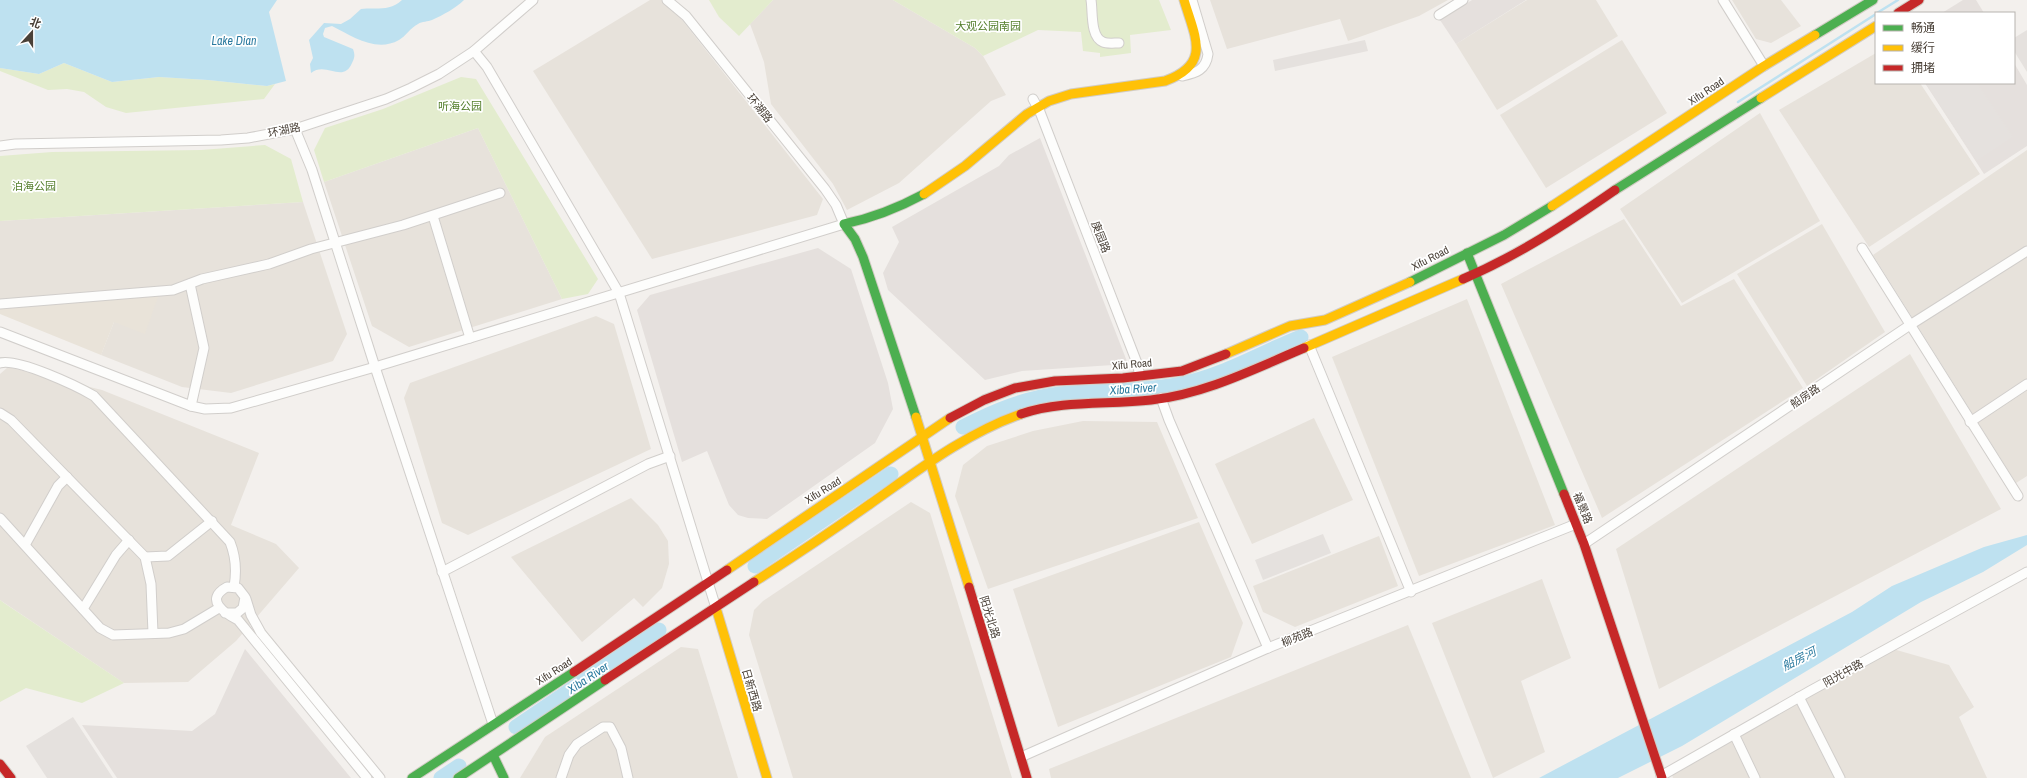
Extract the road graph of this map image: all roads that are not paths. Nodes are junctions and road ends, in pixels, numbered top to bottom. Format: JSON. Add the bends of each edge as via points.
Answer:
{"nodes":[{"id":1,"x":533,"y":0,"type":"edge"},
{"id":2,"x":667,"y":0,"type":"edge"},
{"id":3,"x":1091,"y":0,"type":"edge"},
{"id":4,"x":1184,"y":0,"type":"edge"},
{"id":5,"x":1192,"y":0,"type":"edge"},
{"id":6,"x":1463,"y":0,"type":"edge"},
{"id":7,"x":1723,"y":0,"type":"edge"},
{"id":8,"x":1873,"y":0,"type":"edge"},
{"id":9,"x":1919,"y":0,"type":"edge"},
{"id":10,"x":1900,"y":12,"type":"edge"},
{"id":11,"x":1439,"y":15,"type":"dead end"},
{"id":12,"x":1875,"y":27,"type":"edge"},
{"id":13,"x":1119,"y":43,"type":"dead end"},
{"id":14,"x":474,"y":51,"type":"junction"},
{"id":15,"x":1764,"y":66,"type":"junction"},
{"id":16,"x":1180,"y":76,"type":"junction"},
{"id":17,"x":1035,"y":103,"type":"junction"},
{"id":18,"x":295,"y":129,"type":"junction"},
{"id":19,"x":0,"y":146,"type":"edge"},
{"id":20,"x":500,"y":193,"type":"dead end"},
{"id":21,"x":433,"y":216,"type":"junction"},
{"id":22,"x":844,"y":224,"type":"junction"},
{"id":23,"x":335,"y":244,"type":"junction"},
{"id":24,"x":1862,"y":248,"type":"dead end"},
{"id":25,"x":2027,"y":250,"type":"edge"},
{"id":26,"x":1467,"y":253,"type":"junction"},
{"id":27,"x":1475,"y":274,"type":"junction"},
{"id":28,"x":190,"y":284,"type":"junction"},
{"id":29,"x":619,"y":293,"type":"junction"},
{"id":30,"x":0,"y":304,"type":"edge"},
{"id":31,"x":1910,"y":325,"type":"junction"},
{"id":32,"x":0,"y":332,"type":"edge"},
{"id":33,"x":470,"y":338,"type":"junction"},
{"id":34,"x":1309,"y":345,"type":"junction"},
{"id":35,"x":0,"y":363,"type":"edge"},
{"id":36,"x":375,"y":367,"type":"junction"},
{"id":37,"x":1140,"y":376,"type":"junction"},
{"id":38,"x":2027,"y":384,"type":"edge"},
{"id":39,"x":1161,"y":398,"type":"junction"},
{"id":40,"x":191,"y":406,"type":"junction"},
{"id":41,"x":0,"y":413,"type":"edge"},
{"id":42,"x":1970,"y":422,"type":"junction"},
{"id":43,"x":922,"y":436,"type":"junction"},
{"id":44,"x":670,"y":456,"type":"junction"},
{"id":45,"x":930,"y":462,"type":"junction"},
{"id":46,"x":67,"y":477,"type":"junction"},
{"id":47,"x":2018,"y":496,"type":"dead end"},
{"id":48,"x":0,"y":518,"type":"edge"},
{"id":49,"x":212,"y":521,"type":"junction"},
{"id":50,"x":1576,"y":524,"type":"junction"},
{"id":51,"x":129,"y":540,"type":"junction"},
{"id":52,"x":1584,"y":544,"type":"junction"},
{"id":53,"x":24,"y":545,"type":"junction"},
{"id":54,"x":145,"y":557,"type":"junction"},
{"id":55,"x":442,"y":572,"type":"junction"},
{"id":56,"x":2027,"y":572,"type":"edge"},
{"id":57,"x":708,"y":581,"type":"junction"},
{"id":58,"x":234,"y":587,"type":"junction"},
{"id":59,"x":1411,"y":592,"type":"junction"},
{"id":60,"x":245,"y":597,"type":"junction"},
{"id":61,"x":716,"y":608,"type":"junction"},
{"id":62,"x":83,"y":609,"type":"junction"},
{"id":63,"x":222,"y":610,"type":"junction"},
{"id":64,"x":153,"y":633,"type":"junction"},
{"id":65,"x":1268,"y":648,"type":"junction"},
{"id":66,"x":1799,"y":697,"type":"junction"},
{"id":67,"x":493,"y":724,"type":"junction"},
{"id":68,"x":1734,"y":734,"type":"junction"},
{"id":69,"x":493,"y":755,"type":"junction"},
{"id":70,"x":1021,"y":757,"type":"junction"},
{"id":71,"x":0,"y":764,"type":"edge"},
{"id":72,"x":1661,"y":777,"type":"edge"},
{"id":73,"x":11,"y":778,"type":"edge"},
{"id":74,"x":367,"y":778,"type":"edge"},
{"id":75,"x":380,"y":778,"type":"edge"},
{"id":76,"x":412,"y":778,"type":"edge"},
{"id":77,"x":458,"y":778,"type":"edge"},
{"id":78,"x":504,"y":778,"type":"edge"},
{"id":79,"x":561,"y":778,"type":"edge"},
{"id":80,"x":628,"y":778,"type":"edge"},
{"id":81,"x":766,"y":778,"type":"edge"},
{"id":82,"x":1027,"y":778,"type":"edge"},
{"id":83,"x":1755,"y":778,"type":"edge"},
{"id":84,"x":1840,"y":778,"type":"edge"}],
"edges":[{"from":1,"to":14,"type":"street","name":"环湖路"},
{"from":2,"to":22,"type":"street","name":"环湖路","via":[[686,16],[825,189]]},
{"from":3,"to":13,"type":"street","via":[[1095,33],[1098,38],[1103,42]]},
{"from":4,"to":16,"type":"main road","via":[[1196,44],[1196,54],[1194,62]]},
{"from":5,"to":16,"type":"street","via":[[1208,54],[1207,62],[1196,73]]},
{"from":6,"to":11,"type":"street"},
{"from":7,"to":15,"type":"street"},
{"from":8,"to":15,"type":"main road","name":"Xifu Road"},
{"from":9,"to":10,"type":"main road"},
{"from":12,"to":27,"type":"main road","via":[[1620,186],[1563,226]]},
{"from":14,"to":18,"type":"street","name":"环湖路","via":[[439,74],[386,99]]},
{"from":14,"to":29,"type":"street","via":[[487,67]]},
{"from":15,"to":26,"type":"main road","name":"Xifu Road","via":[[1563,199]]},
{"from":16,"to":17,"type":"main road","via":[[1153,83],[1079,92]]},
{"from":17,"to":22,"type":"main road","via":[[935,188],[867,221]]},
{"from":17,"to":37,"type":"street","name":"庚园路"},
{"from":18,"to":19,"type":"street","name":"环湖路","via":[[221,140]]},
{"from":18,"to":23,"type":"street","via":[[312,170]]},
{"from":20,"to":21,"type":"street"},
{"from":21,"to":23,"type":"street"},
{"from":21,"to":33,"type":"street"},
{"from":22,"to":29,"type":"street"},
{"from":22,"to":43,"type":"main road","name":"阳光北路","via":[[855,239],[863,257]]},
{"from":23,"to":28,"type":"street"},
{"from":23,"to":36,"type":"street"},
{"from":24,"to":31,"type":"street"},
{"from":25,"to":31,"type":"street","name":"船房路"},
{"from":26,"to":27,"type":"main road","name":"福景路"},
{"from":26,"to":37,"type":"main road","name":"Xifu Road","via":[[1384,295],[1325,320],[1290,326],[1182,371]]},
{"from":27,"to":34,"type":"main road"},
{"from":27,"to":50,"type":"main road","name":"福景路"},
{"from":28,"to":30,"type":"street","via":[[173,290]]},
{"from":28,"to":40,"type":"street","via":[[204,348]]},
{"from":29,"to":33,"type":"street"},
{"from":29,"to":44,"type":"street"},
{"from":31,"to":42,"type":"street"},
{"from":31,"to":52,"type":"street","name":"船房路"},
{"from":32,"to":40,"type":"street"},
{"from":33,"to":36,"type":"street"},
{"from":34,"to":39,"type":"main road","via":[[1209,387]]},
{"from":34,"to":59,"type":"street"},
{"from":35,"to":49,"type":"street","via":[[7,361],[19,364],[94,396]]},
{"from":36,"to":40,"type":"street","via":[[231,408],[205,409]]},
{"from":36,"to":55,"type":"street"},
{"from":37,"to":43,"type":"main road","name":"Xifu Road","via":[[1055,382],[1015,388],[954,415]]},
{"from":38,"to":42,"type":"street"},
{"from":39,"to":45,"type":"main road","via":[[1046,407],[985,429]]},
{"from":39,"to":65,"type":"street"},
{"from":41,"to":46,"type":"street","via":[[11,420]]},
{"from":42,"to":47,"type":"street"},
{"from":43,"to":45,"type":"main road","name":"阳光北路"},
{"from":43,"to":57,"type":"main road","name":"Xifu Road"},
{"from":44,"to":55,"type":"street","via":[[648,464]]},
{"from":44,"to":57,"type":"street"},
{"from":45,"to":61,"type":"main road","via":[[820,540]]},
{"from":45,"to":70,"type":"main road","name":"阳光北路"},
{"from":46,"to":51,"type":"street"},
{"from":46,"to":53,"type":"street","via":[[58,486]]},
{"from":48,"to":53,"type":"street"},
{"from":49,"to":54,"type":"street","via":[[168,556]]},
{"from":49,"to":58,"type":"street","via":[[230,542],[235,553]]},
{"from":50,"to":52,"type":"main road","name":"福景路"},
{"from":50,"to":59,"type":"street","name":"柳苑路"},
{"from":51,"to":54,"type":"street"},
{"from":51,"to":62,"type":"street","via":[[116,555]]},
{"from":52,"to":72,"type":"main road","name":"福景路"},
{"from":53,"to":62,"type":"street"},
{"from":54,"to":64,"type":"street","via":[[151,584]]},
{"from":55,"to":67,"type":"street"},
{"from":56,"to":66,"type":"street","name":"阳光中路"},
{"from":57,"to":61,"type":"street"},
{"from":57,"to":67,"type":"main road","name":"Xifu Road"},
{"from":58,"to":60,"type":"street","via":[[241,590]]},
{"from":58,"to":63,"type":"street","via":[[227,587],[220,592],[217,600]]},
{"from":59,"to":65,"type":"street","name":"柳苑路"},
{"from":60,"to":63,"type":"street","via":[[245,605],[240,611],[233,614]]},
{"from":60,"to":75,"type":"street","via":[[261,633]]},
{"from":61,"to":69,"type":"main road","via":[[668,637]]},
{"from":61,"to":81,"type":"main road","name":"日新西路"},
{"from":62,"to":64,"type":"street","via":[[100,628],[113,635]]},
{"from":63,"to":64,"type":"street","via":[[184,629],[169,633]]},
{"from":63,"to":74,"type":"street","via":[[238,620]]},
{"from":65,"to":70,"type":"street","name":"柳苑路"},
{"from":66,"to":68,"type":"street","name":"阳光中路"},
{"from":66,"to":84,"type":"street"},
{"from":67,"to":76,"type":"main road","name":"Xifu Road"},
{"from":68,"to":72,"type":"street","name":"阳光中路"},
{"from":68,"to":83,"type":"street"},
{"from":69,"to":77,"type":"main road"},
{"from":69,"to":78,"type":"main road"},
{"from":70,"to":82,"type":"main road","name":"阳光北路"},
{"from":71,"to":73,"type":"main road"},
{"from":79,"to":80,"type":"street","via":[[577,744],[603,727],[610,727],[621,748]]}]}
